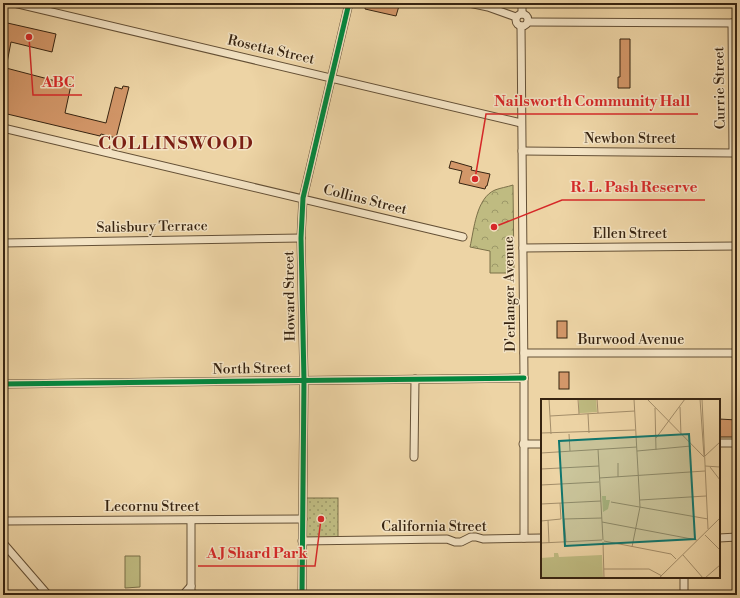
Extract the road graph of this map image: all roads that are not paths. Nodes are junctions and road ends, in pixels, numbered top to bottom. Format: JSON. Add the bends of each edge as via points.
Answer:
{"nodes":[{"id":1,"x":14,"y":3,"type":"edge"},
{"id":2,"x":350,"y":3,"type":"edge"},
{"id":3,"x":469,"y":3,"type":"edge"},
{"id":4,"x":522,"y":3,"type":"edge"},
{"id":5,"x":519,"y":15,"type":"junction"},
{"id":6,"x":735,"y":23,"type":"edge"},
{"id":7,"x":524,"y":24,"type":"junction"},
{"id":8,"x":332,"y":78,"type":"junction"},
{"id":9,"x":521,"y":123,"type":"junction"},
{"id":10,"x":3,"y":128,"type":"edge"},
{"id":11,"x":522,"y":151,"type":"junction"},
{"id":12,"x":733,"y":153,"type":"joint"},
{"id":13,"x":303,"y":198,"type":"junction"},
{"id":14,"x":463,"y":237,"type":"dead end"},
{"id":15,"x":301,"y":238,"type":"junction"},
{"id":16,"x":3,"y":243,"type":"edge"},
{"id":17,"x":737,"y":246,"type":"edge"},
{"id":18,"x":523,"y":248,"type":"junction"},
{"id":19,"x":524,"y":353,"type":"junction"},
{"id":20,"x":737,"y":353,"type":"edge"},
{"id":21,"x":524,"y":378,"type":"junction"},
{"id":22,"x":415,"y":379,"type":"junction"},
{"id":23,"x":304,"y":380,"type":"junction"},
{"id":24,"x":3,"y":384,"type":"edge"},
{"id":25,"x":720,"y":443,"type":"edge"},
{"id":26,"x":737,"y":443,"type":"edge"},
{"id":27,"x":523,"y":444,"type":"junction"},
{"id":28,"x":541,"y":444,"type":"edge"},
{"id":29,"x":414,"y":457,"type":"dead end"},
{"id":30,"x":303,"y":519,"type":"junction"},
{"id":31,"x":191,"y":520,"type":"junction"},
{"id":32,"x":3,"y":523,"type":"edge"},
{"id":33,"x":524,"y":538,"type":"junction"},
{"id":34,"x":541,"y":538,"type":"edge"},
{"id":35,"x":720,"y":538,"type":"edge"},
{"id":36,"x":737,"y":538,"type":"edge"},
{"id":37,"x":302,"y":540,"type":"junction"},
{"id":38,"x":3,"y":543,"type":"edge"},
{"id":39,"x":684,"y":578,"type":"edge"},
{"id":40,"x":190,"y":586,"type":"junction"},
{"id":41,"x":47,"y":595,"type":"edge"},
{"id":42,"x":183,"y":595,"type":"edge"},
{"id":43,"x":191,"y":595,"type":"edge"},
{"id":44,"x":302,"y":595,"type":"edge"},
{"id":45,"x":684,"y":595,"type":"edge"}],
"edges":[{"from":1,"to":8,"type":"street","name":"Rosetta Street"},
{"from":2,"to":8,"type":"street","name":"Howard Street"},
{"from":3,"to":5,"type":"street"},
{"from":4,"to":5,"type":"street"},
{"from":5,"to":7,"type":"street","via":[[516,22]]},
{"from":5,"to":7,"type":"street","via":[[528,18]]},
{"from":6,"to":7,"type":"street"},
{"from":6,"to":12,"type":"street","name":"Currie Street"},
{"from":7,"to":9,"type":"street","name":"D'erlanger Avenue"},
{"from":8,"to":9,"type":"street","name":"Rosetta Street"},
{"from":8,"to":13,"type":"street","name":"Howard Street"},
{"from":9,"to":11,"type":"street","name":"D'erlanger Avenue"},
{"from":10,"to":13,"type":"street","name":"Collins Street"},
{"from":11,"to":12,"type":"street","name":"Newbon Street"},
{"from":11,"to":18,"type":"street","name":"D'erlanger Avenue"},
{"from":13,"to":14,"type":"street","name":"Collins Street"},
{"from":13,"to":15,"type":"street","name":"Howard Street"},
{"from":15,"to":16,"type":"street","name":"Salisbury Terrace"},
{"from":15,"to":23,"type":"street","name":"Howard Street"},
{"from":17,"to":18,"type":"street","name":"Ellen Street"},
{"from":18,"to":19,"type":"street","name":"D'erlanger Avenue"},
{"from":19,"to":20,"type":"street","name":"Burwood Avenue"},
{"from":19,"to":21,"type":"street","name":"D'erlanger Avenue"},
{"from":21,"to":22,"type":"street","name":"North Street"},
{"from":21,"to":27,"type":"street","name":"D'erlanger Avenue"},
{"from":22,"to":23,"type":"street","name":"North Street"},
{"from":22,"to":29,"type":"street"},
{"from":23,"to":24,"type":"street","name":"North Street"},
{"from":23,"to":30,"type":"street","name":"Howard Street"},
{"from":25,"to":26,"type":"street"},
{"from":27,"to":28,"type":"street"},
{"from":27,"to":33,"type":"street","name":"D'erlanger Avenue"},
{"from":30,"to":31,"type":"street","name":"Lecornu Street"},
{"from":30,"to":37,"type":"street","name":"Howard Street"},
{"from":31,"to":32,"type":"street","name":"Lecornu Street"},
{"from":31,"to":40,"type":"street"},
{"from":33,"to":34,"type":"street","name":"California Street"},
{"from":33,"to":37,"type":"street","name":"California Street","via":[[483,540],[471,537],[461,542],[448,539]]},
{"from":35,"to":36,"type":"street"},
{"from":37,"to":44,"type":"street","name":"Howard Street"},
{"from":38,"to":41,"type":"street"},
{"from":39,"to":45,"type":"street"},
{"from":40,"to":42,"type":"street"},
{"from":40,"to":43,"type":"street"}]}
